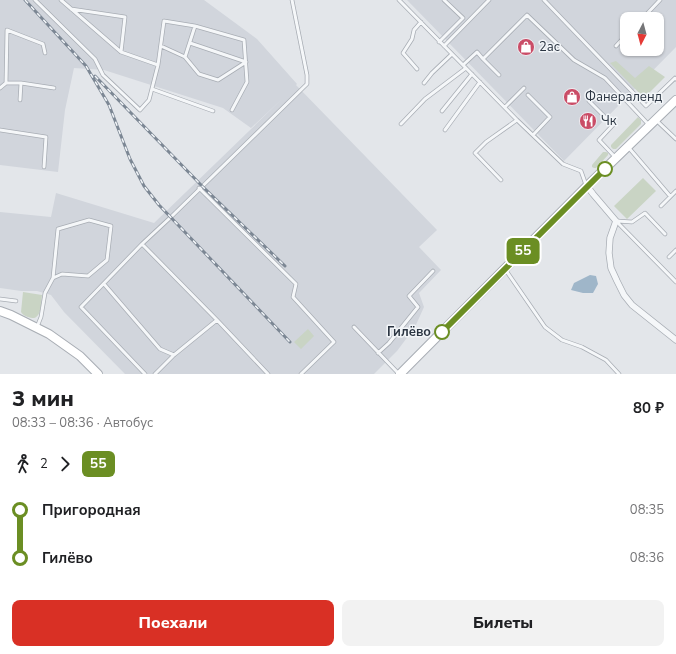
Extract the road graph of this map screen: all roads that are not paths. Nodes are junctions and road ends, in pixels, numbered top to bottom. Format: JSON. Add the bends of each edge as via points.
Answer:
{"nodes":[{"id":1,"x":35,"y":0,"type":"edge"},
{"id":2,"x":60,"y":0,"type":"edge"},
{"id":3,"x":292,"y":0,"type":"edge"},
{"id":4,"x":444,"y":0,"type":"edge"},
{"id":5,"x":489,"y":0,"type":"edge"},
{"id":6,"x":544,"y":0,"type":"edge"},
{"id":7,"x":660,"y":0,"type":"edge"},
{"id":8,"x":401,"y":1,"type":"edge"},
{"id":9,"x":71,"y":9,"type":"junction"},
{"id":10,"x":649,"y":12,"type":"edge"},
{"id":11,"x":421,"y":22,"type":"junction"},
{"id":12,"x":194,"y":26,"type":"junction"},
{"id":13,"x":439,"y":42,"type":"junction"},
{"id":14,"x":620,"y":42,"type":"edge"},
{"id":15,"x":190,"y":43,"type":"junction"},
{"id":16,"x":161,"y":46,"type":"junction"},
{"id":17,"x":444,"y":46,"type":"junction"},
{"id":18,"x":616,"y":46,"type":"dead end"},
{"id":19,"x":121,"y":52,"type":"junction"},
{"id":20,"x":45,"y":53,"type":"dead end"},
{"id":21,"x":452,"y":54,"type":"junction"},
{"id":22,"x":185,"y":56,"type":"junction"},
{"id":23,"x":483,"y":59,"type":"junction"},
{"id":24,"x":246,"y":62,"type":"junction"},
{"id":25,"x":158,"y":65,"type":"junction"},
{"id":26,"x":463,"y":65,"type":"junction"},
{"id":27,"x":466,"y":68,"type":"junction"},
{"id":28,"x":417,"y":69,"type":"dead end"},
{"id":29,"x":472,"y":74,"type":"junction"},
{"id":30,"x":500,"y":75,"type":"dead end"},
{"id":31,"x":676,"y":78,"type":"edge"},
{"id":32,"x":22,"y":82,"type":"junction"},
{"id":33,"x":480,"y":82,"type":"junction"},
{"id":34,"x":6,"y":83,"type":"junction"},
{"id":35,"x":424,"y":83,"type":"dead end"},
{"id":36,"x":0,"y":88,"type":"edge"},
{"id":37,"x":54,"y":88,"type":"dead end"},
{"id":38,"x":524,"y":88,"type":"dead end"},
{"id":39,"x":152,"y":89,"type":"junction"},
{"id":40,"x":528,"y":95,"type":"dead end"},
{"id":41,"x":20,"y":100,"type":"dead end"},
{"id":42,"x":676,"y":100,"type":"edge"},
{"id":43,"x":589,"y":101,"type":"dead end"},
{"id":44,"x":505,"y":107,"type":"junction"},
{"id":45,"x":232,"y":110,"type":"dead end"},
{"id":46,"x":442,"y":110,"type":"dead end"},
{"id":47,"x":213,"y":111,"type":"dead end"},
{"id":48,"x":656,"y":119,"type":"junction"},
{"id":49,"x":517,"y":120,"type":"junction"},
{"id":50,"x":401,"y":124,"type":"dead end"},
{"id":51,"x":649,"y":125,"type":"junction"},
{"id":52,"x":0,"y":130,"type":"edge"},
{"id":53,"x":445,"y":130,"type":"dead end"},
{"id":54,"x":533,"y":135,"type":"junction"},
{"id":55,"x":676,"y":139,"type":"edge"},
{"id":56,"x":628,"y":146,"type":"junction"},
{"id":57,"x":616,"y":158,"type":"junction"},
{"id":58,"x":44,"y":167,"type":"dead end"},
{"id":59,"x":501,"y":180,"type":"dead end"},
{"id":60,"x":587,"y":186,"type":"junction"},
{"id":61,"x":199,"y":188,"type":"junction"},
{"id":62,"x":676,"y":191,"type":"edge"},
{"id":63,"x":670,"y":196,"type":"junction"},
{"id":64,"x":661,"y":206,"type":"dead end"},
{"id":65,"x":616,"y":222,"type":"junction"},
{"id":66,"x":665,"y":234,"type":"dead end"},
{"id":67,"x":142,"y":244,"type":"junction"},
{"id":68,"x":676,"y":250,"type":"edge"},
{"id":69,"x":669,"y":257,"type":"dead end"},
{"id":70,"x":505,"y":269,"type":"junction"},
{"id":71,"x":433,"y":271,"type":"dead end"},
{"id":72,"x":53,"y":278,"type":"junction"},
{"id":73,"x":676,"y":282,"type":"edge"},
{"id":74,"x":104,"y":284,"type":"junction"},
{"id":75,"x":0,"y":299,"type":"edge"},
{"id":76,"x":16,"y":301,"type":"dead end"},
{"id":77,"x":0,"y":311,"type":"edge"},
{"id":78,"x":218,"y":320,"type":"junction"},
{"id":79,"x":354,"y":327,"type":"dead end"},
{"id":80,"x":37,"y":328,"type":"junction"},
{"id":81,"x":676,"y":340,"type":"edge"},
{"id":82,"x":378,"y":353,"type":"junction"},
{"id":83,"x":174,"y":355,"type":"junction"},
{"id":84,"x":98,"y":374,"type":"edge"},
{"id":85,"x":146,"y":374,"type":"edge"},
{"id":86,"x":155,"y":374,"type":"edge"},
{"id":87,"x":268,"y":374,"type":"edge"},
{"id":88,"x":301,"y":374,"type":"edge"},
{"id":89,"x":399,"y":374,"type":"edge"},
{"id":90,"x":619,"y":374,"type":"edge"}],
"edges":[{"from":1,"to":39,"type":"lane","via":[[95,59],[103,75],[140,110],[149,100]]},
{"from":2,"to":9,"type":"lane"},
{"from":3,"to":61,"type":"lane","via":[[307,84]]},
{"from":4,"to":13,"type":"lane","via":[[463,18]]},
{"from":5,"to":17,"type":"lane"},
{"from":6,"to":31,"type":"lane","via":[[646,106]]},
{"from":7,"to":10,"type":"lane"},
{"from":8,"to":11,"type":"lane"},
{"from":9,"to":19,"type":"lane"},
{"from":9,"to":19,"type":"lane","via":[[125,17]]},
{"from":11,"to":13,"type":"lane"},
{"from":11,"to":28,"type":"lane","via":[[414,30],[412,39],[403,53]]},
{"from":12,"to":15,"type":"lane"},
{"from":12,"to":16,"type":"lane","via":[[164,21]]},
{"from":12,"to":24,"type":"lane","via":[[244,40]]},
{"from":13,"to":17,"type":"lane"},
{"from":14,"to":18,"type":"lane"},
{"from":15,"to":22,"type":"lane"},
{"from":15,"to":24,"type":"lane"},
{"from":16,"to":22,"type":"lane"},
{"from":16,"to":25,"type":"lane"},
{"from":17,"to":21,"type":"lane"},
{"from":19,"to":25,"type":"lane"},
{"from":20,"to":34,"type":"lane","via":[[43,44],[8,30]]},
{"from":21,"to":26,"type":"lane"},
{"from":21,"to":35,"type":"lane"},
{"from":22,"to":24,"type":"lane","via":[[199,74],[218,80]]},
{"from":23,"to":26,"type":"lane","via":[[477,52]]},
{"from":23,"to":30,"type":"lane"},
{"from":23,"to":51,"type":"lane","via":[[526,15],[574,60],[605,78]]},
{"from":24,"to":45,"type":"lane","via":[[247,82]]},
{"from":25,"to":39,"type":"lane"},
{"from":26,"to":27,"type":"lane"},
{"from":27,"to":29,"type":"lane"},
{"from":27,"to":50,"type":"lane","via":[[425,99]]},
{"from":29,"to":33,"type":"lane"},
{"from":29,"to":46,"type":"lane"},
{"from":32,"to":34,"type":"lane"},
{"from":32,"to":37,"type":"lane"},
{"from":32,"to":41,"type":"lane"},
{"from":33,"to":44,"type":"lane"},
{"from":33,"to":53,"type":"lane"},
{"from":34,"to":36,"type":"lane"},
{"from":38,"to":44,"type":"lane"},
{"from":39,"to":47,"type":"lane"},
{"from":40,"to":54,"type":"lane","via":[[550,117]]},
{"from":42,"to":48,"type":"main road"},
{"from":43,"to":57,"type":"lane","via":[[613,125],[599,140]]},
{"from":44,"to":49,"type":"lane"},
{"from":48,"to":51,"type":"main road"},
{"from":48,"to":55,"type":"lane"},
{"from":49,"to":54,"type":"lane"},
{"from":49,"to":59,"type":"lane","via":[[475,153]]},
{"from":51,"to":56,"type":"main road"},
{"from":52,"to":58,"type":"lane","via":[[46,137]]},
{"from":54,"to":60,"type":"lane","via":[[563,164],[581,171]]},
{"from":56,"to":57,"type":"main road"},
{"from":56,"to":63,"type":"lane"},
{"from":57,"to":60,"type":"main road"},
{"from":60,"to":65,"type":"street"},
{"from":60,"to":70,"type":"main road"},
{"from":61,"to":67,"type":"lane"},
{"from":61,"to":88,"type":"lane","via":[[296,284],[293,297],[334,342]]},
{"from":62,"to":63,"type":"lane"},
{"from":63,"to":64,"type":"lane"},
{"from":65,"to":66,"type":"lane","via":[[632,222],[645,213]]},
{"from":65,"to":73,"type":"lane"},
{"from":65,"to":81,"type":"street","via":[[610,238],[609,253],[616,282],[632,305]]},
{"from":67,"to":74,"type":"lane"},
{"from":67,"to":78,"type":"lane"},
{"from":68,"to":69,"type":"lane"},
{"from":70,"to":89,"type":"main road"},
{"from":70,"to":90,"type":"lane","via":[[545,327],[562,340],[606,360]]},
{"from":71,"to":82,"type":"lane","via":[[409,296],[418,307]]},
{"from":72,"to":72,"type":"lane","via":[[62,274],[88,276],[108,260],[111,226],[89,220],[58,229]]},
{"from":72,"to":80,"type":"lane","via":[[45,293]]},
{"from":74,"to":83,"type":"lane","via":[[160,349]]},
{"from":74,"to":85,"type":"lane","via":[[81,307]]},
{"from":75,"to":76,"type":"lane"},
{"from":77,"to":80,"type":"main road"},
{"from":78,"to":83,"type":"lane"},
{"from":78,"to":87,"type":"lane"},
{"from":79,"to":82,"type":"lane"},
{"from":80,"to":84,"type":"main road","via":[[80,356]]},
{"from":82,"to":89,"type":"lane"},
{"from":83,"to":86,"type":"lane"}]}
